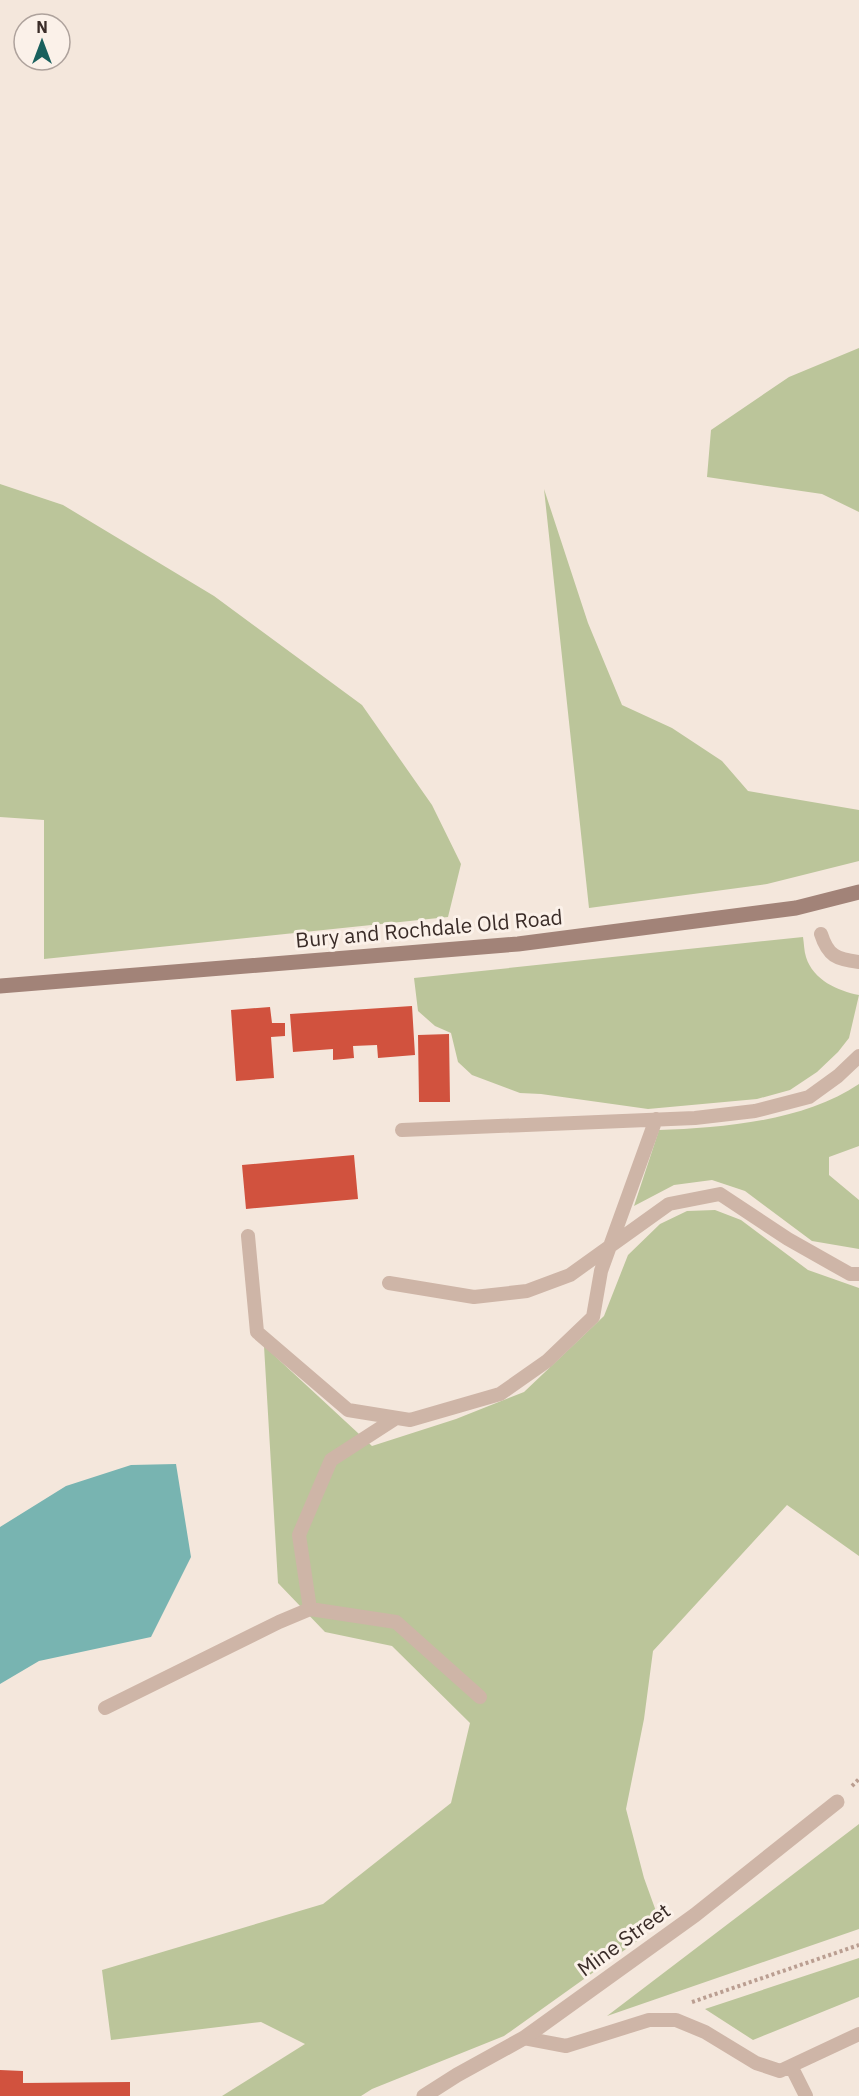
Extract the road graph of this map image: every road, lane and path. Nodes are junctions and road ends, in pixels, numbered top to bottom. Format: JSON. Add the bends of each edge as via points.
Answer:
{"nodes":[{"id":1,"x":859,"y":892,"type":"edge"},
{"id":2,"x":821,"y":934,"type":"dead end"},
{"id":3,"x":859,"y":962,"type":"edge"},
{"id":4,"x":0,"y":986,"type":"edge"},
{"id":5,"x":859,"y":1056,"type":"edge"},
{"id":6,"x":656,"y":1119,"type":"junction"},
{"id":7,"x":402,"y":1130,"type":"dead end"},
{"id":8,"x":248,"y":1236,"type":"dead end"},
{"id":9,"x":609,"y":1248,"type":"junction"},
{"id":10,"x":859,"y":1274,"type":"edge"},
{"id":11,"x":389,"y":1283,"type":"dead end"},
{"id":12,"x":396,"y":1418,"type":"junction"},
{"id":13,"x":310,"y":1609,"type":"junction"},
{"id":14,"x":480,"y":1697,"type":"dead end"},
{"id":15,"x":105,"y":1708,"type":"dead end"},
{"id":16,"x":837,"y":1802,"type":"dead end"},
{"id":17,"x":859,"y":1945,"type":"edge"},
{"id":18,"x":676,"y":2020,"type":"junction"},
{"id":19,"x":859,"y":2034,"type":"edge"},
{"id":20,"x":524,"y":2038,"type":"junction"},
{"id":21,"x":791,"y":2066,"type":"junction"},
{"id":22,"x":424,"y":2096,"type":"edge"},
{"id":23,"x":806,"y":2096,"type":"edge"}],
"edges":[{"from":1,"to":4,"type":"main road","name":"Bury and Rochdale Old Road","via":[[796,908],[518,944]]},
{"from":2,"to":3,"type":"lane","via":[[834,957]]},
{"from":5,"to":6,"type":"lane","via":[[808,1097],[755,1111]]},
{"from":6,"to":7,"type":"lane"},
{"from":6,"to":9,"type":"lane"},
{"from":8,"to":12,"type":"lane","via":[[257,1332],[348,1410]]},
{"from":9,"to":10,"type":"lane","via":[[669,1204],[720,1194],[799,1245],[850,1274]]},
{"from":9,"to":11,"type":"lane","via":[[570,1275],[527,1291],[474,1297]]},
{"from":9,"to":12,"type":"lane","via":[[592,1317],[547,1361],[500,1394],[410,1420]]},
{"from":12,"to":13,"type":"lane","via":[[331,1460],[299,1534]]},
{"from":13,"to":14,"type":"lane","via":[[396,1622]]},
{"from":13,"to":15,"type":"lane"},
{"from":16,"to":20,"type":"street","name":"Mine Street","via":[[695,1915]]},
{"from":17,"to":18,"type":"path","via":[[677,2007]]},
{"from":18,"to":20,"type":"lane","via":[[650,2020],[566,2046]]},
{"from":18,"to":21,"type":"lane","via":[[705,2032],[756,2063],[780,2071]]},
{"from":19,"to":21,"type":"lane"},
{"from":20,"to":22,"type":"street","name":"Mine Street"},
{"from":21,"to":23,"type":"lane"}]}
